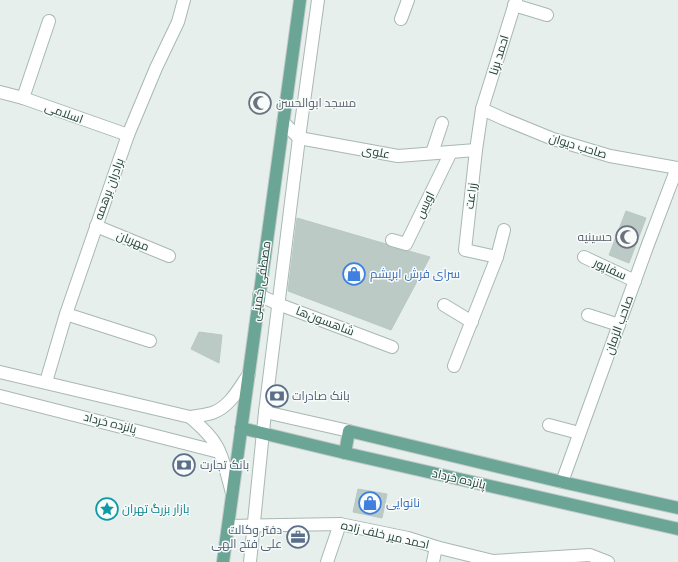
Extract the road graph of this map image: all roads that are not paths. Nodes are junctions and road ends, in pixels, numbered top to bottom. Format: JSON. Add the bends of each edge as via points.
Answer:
{"nodes":[{"id":1,"x":184,"y":0,"type":"edge"},
{"id":2,"x":300,"y":0,"type":"edge"},
{"id":3,"x":318,"y":0,"type":"edge"},
{"id":4,"x":408,"y":0,"type":"edge"},
{"id":5,"x":515,"y":2,"type":"edge"},
{"id":6,"x":547,"y":15,"type":"dead end"},
{"id":7,"x":401,"y":19,"type":"dead end"},
{"id":8,"x":49,"y":21,"type":"dead end"},
{"id":9,"x":0,"y":92,"type":"edge"},
{"id":10,"x":23,"y":98,"type":"junction"},
{"id":11,"x":482,"y":109,"type":"junction"},
{"id":12,"x":283,"y":122,"type":"junction"},
{"id":13,"x":442,"y":123,"type":"dead end"},
{"id":14,"x":128,"y":135,"type":"junction"},
{"id":15,"x":299,"y":138,"type":"junction"},
{"id":16,"x":476,"y":150,"type":"junction"},
{"id":17,"x":451,"y":152,"type":"junction"},
{"id":18,"x":432,"y":153,"type":"junction"},
{"id":19,"x":678,"y":168,"type":"edge"},
{"id":20,"x":96,"y":226,"type":"junction"},
{"id":21,"x":504,"y":230,"type":"dead end"},
{"id":22,"x":392,"y":240,"type":"dead end"},
{"id":23,"x":169,"y":256,"type":"dead end"},
{"id":24,"x":497,"y":257,"type":"junction"},
{"id":25,"x":584,"y":257,"type":"dead end"},
{"id":26,"x":635,"y":281,"type":"junction"},
{"id":27,"x":259,"y":295,"type":"junction"},
{"id":28,"x":278,"y":304,"type":"junction"},
{"id":29,"x":444,"y":305,"type":"dead end"},
{"id":30,"x":66,"y":314,"type":"junction"},
{"id":31,"x":588,"y":315,"type":"dead end"},
{"id":32,"x":472,"y":322,"type":"junction"},
{"id":33,"x":619,"y":326,"type":"junction"},
{"id":34,"x":150,"y":342,"type":"dead end"},
{"id":35,"x":392,"y":347,"type":"dead end"},
{"id":36,"x":454,"y":366,"type":"dead end"},
{"id":37,"x":0,"y":372,"type":"edge"},
{"id":38,"x":249,"y":374,"type":"junction"},
{"id":39,"x":46,"y":382,"type":"junction"},
{"id":40,"x":0,"y":396,"type":"edge"},
{"id":41,"x":265,"y":412,"type":"junction"},
{"id":42,"x":190,"y":417,"type":"junction"},
{"id":43,"x":549,"y":425,"type":"dead end"},
{"id":44,"x":241,"y":428,"type":"junction"},
{"id":45,"x":349,"y":431,"type":"junction"},
{"id":46,"x":264,"y":433,"type":"junction"},
{"id":47,"x":579,"y":433,"type":"junction"},
{"id":48,"x":219,"y":452,"type":"junction"},
{"id":49,"x":345,"y":453,"type":"junction"},
{"id":50,"x":562,"y":482,"type":"junction"},
{"id":51,"x":232,"y":493,"type":"junction"},
{"id":52,"x":678,"y":508,"type":"edge"},
{"id":53,"x":340,"y":524,"type":"junction"},
{"id":54,"x":254,"y":525,"type":"junction"},
{"id":55,"x":228,"y":526,"type":"junction"},
{"id":56,"x":678,"y":528,"type":"edge"},
{"id":57,"x":436,"y":547,"type":"junction"},
{"id":58,"x":223,"y":562,"type":"edge"},
{"id":59,"x":250,"y":562,"type":"edge"},
{"id":60,"x":327,"y":562,"type":"edge"},
{"id":61,"x":433,"y":562,"type":"edge"},
{"id":62,"x":493,"y":562,"type":"edge"},
{"id":63,"x":608,"y":562,"type":"edge"}],
"edges":[{"from":1,"to":14,"type":"street","name":"برادران برهمه","via":[[178,22]]},
{"from":2,"to":12,"type":"main road","name":"مصطفی خمینی"},
{"from":3,"to":15,"type":"street"},
{"from":4,"to":7,"type":"street"},
{"from":5,"to":6,"type":"street"},
{"from":5,"to":11,"type":"street","name":"احمد برنا"},
{"from":8,"to":10,"type":"street"},
{"from":9,"to":10,"type":"street","name":"اسلامی"},
{"from":10,"to":14,"type":"street","name":"اسلامی"},
{"from":11,"to":16,"type":"street","name":"زراعت"},
{"from":11,"to":19,"type":"street","name":"صاحب دیوان","via":[[560,141],[610,156]]},
{"from":12,"to":15,"type":"street"},
{"from":12,"to":27,"type":"main road","name":"مصطفی خمینی"},
{"from":13,"to":18,"type":"street"},
{"from":14,"to":20,"type":"street","name":"برادران برهمه"},
{"from":15,"to":18,"type":"street","name":"علوی","via":[[398,156]]},
{"from":15,"to":28,"type":"street"},
{"from":16,"to":17,"type":"street","name":"علوی"},
{"from":16,"to":24,"type":"street","name":"زراعت","via":[[465,250]]},
{"from":17,"to":18,"type":"street","name":"علوی"},
{"from":17,"to":22,"type":"street","name":"اویس","via":[[406,244]]},
{"from":19,"to":26,"type":"street","name":"صاحب الزمان"},
{"from":20,"to":23,"type":"street","name":"مهربان"},
{"from":20,"to":30,"type":"street","name":"برادران برهمه"},
{"from":21,"to":24,"type":"street"},
{"from":24,"to":32,"type":"street"},
{"from":25,"to":26,"type":"street","name":"سفاپور"},
{"from":26,"to":33,"type":"street","name":"صاحب الزمان"},
{"from":27,"to":28,"type":"street","name":"شاهسون‌ها"},
{"from":27,"to":38,"type":"main road","name":"مصطفی خمینی"},
{"from":28,"to":35,"type":"street","name":"شاهسون‌ها"},
{"from":28,"to":41,"type":"street"},
{"from":29,"to":32,"type":"street"},
{"from":30,"to":34,"type":"street"},
{"from":30,"to":39,"type":"street","name":"برادران برهمه"},
{"from":31,"to":33,"type":"street"},
{"from":32,"to":36,"type":"street"},
{"from":33,"to":47,"type":"street","name":"صاحب الزمان"},
{"from":37,"to":39,"type":"street","name":"پانزده خرداد"},
{"from":38,"to":42,"type":"street","via":[[227,404],[213,412]]},
{"from":38,"to":44,"type":"main road","name":"مصطفی خمینی"},
{"from":39,"to":42,"type":"street","name":"پانزده خرداد"},
{"from":40,"to":48,"type":"street","name":"پانزده خرداد"},
{"from":41,"to":45,"type":"street","name":"پانزده خرداد"},
{"from":41,"to":46,"type":"street"},
{"from":42,"to":48,"type":"street","via":[[205,431]]},
{"from":43,"to":47,"type":"street"},
{"from":44,"to":46,"type":"main road","name":"پانزده خرداد"},
{"from":44,"to":51,"type":"main road","name":"مصطفی خمینی"},
{"from":45,"to":49,"type":"main road"},
{"from":45,"to":50,"type":"main road","name":"پانزده خرداد"},
{"from":46,"to":49,"type":"main road","name":"پانزده خرداد"},
{"from":46,"to":54,"type":"street"},
{"from":47,"to":50,"type":"street","name":"صاحب الزمان"},
{"from":48,"to":51,"type":"street"},
{"from":49,"to":56,"type":"main road","name":"پانزده خرداد"},
{"from":50,"to":52,"type":"main road","name":"پانزده خرداد"},
{"from":51,"to":55,"type":"main road","name":"مصطفی خمینی"},
{"from":53,"to":54,"type":"street","name":"احمد میر خلف زاده"},
{"from":53,"to":57,"type":"street","name":"احمد میر خلف زاده","via":[[408,538]]},
{"from":53,"to":60,"type":"street"},
{"from":54,"to":55,"type":"street","name":"احمد میر خلف زاده"},
{"from":54,"to":59,"type":"street"},
{"from":55,"to":58,"type":"main road","name":"مصطفی خمینی"},
{"from":57,"to":61,"type":"street"},
{"from":57,"to":62,"type":"street","name":"احمد میر خلف زاده"},
{"from":62,"to":63,"type":"street","name":"احمد میر خلف زاده","via":[[590,555]]}]}
